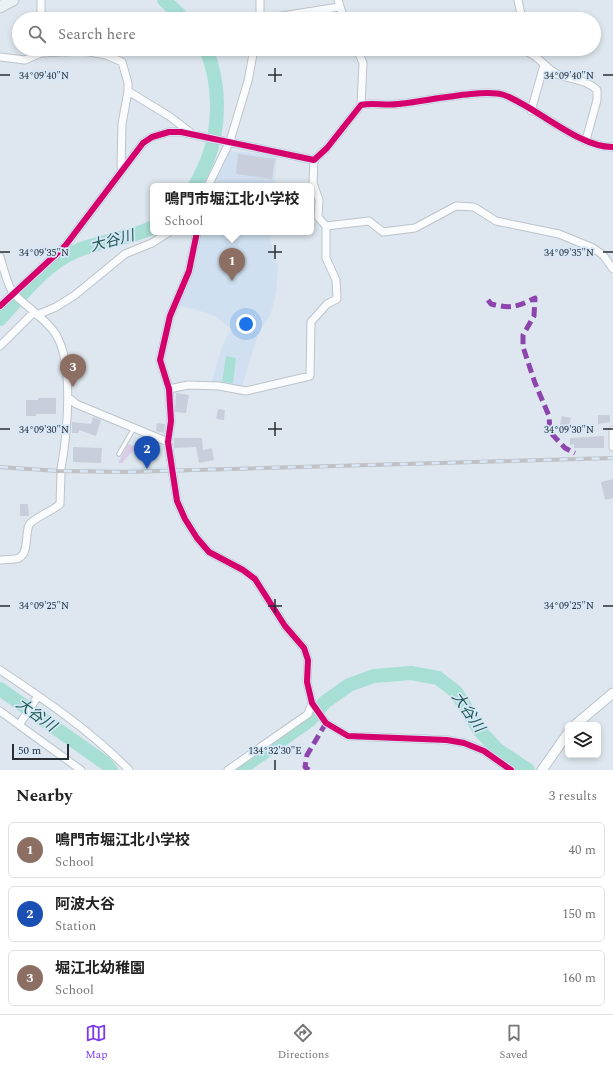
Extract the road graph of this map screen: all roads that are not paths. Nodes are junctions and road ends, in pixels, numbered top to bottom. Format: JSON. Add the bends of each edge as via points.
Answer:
{"nodes":[{"id":1,"x":13,"y":0,"type":"edge"},
{"id":2,"x":41,"y":0,"type":"edge"},
{"id":3,"x":260,"y":0,"type":"edge"},
{"id":4,"x":518,"y":0,"type":"edge"},
{"id":5,"x":339,"y":3,"type":"edge"},
{"id":6,"x":0,"y":7,"type":"edge"},
{"id":7,"x":41,"y":12,"type":"edge"},
{"id":8,"x":261,"y":12,"type":"edge"},
{"id":9,"x":295,"y":12,"type":"edge"},
{"id":10,"x":521,"y":12,"type":"edge"},
{"id":11,"x":32,"y":56,"type":"edge"},
{"id":12,"x":108,"y":56,"type":"edge"},
{"id":13,"x":253,"y":56,"type":"edge"},
{"id":14,"x":360,"y":56,"type":"edge"},
{"id":15,"x":536,"y":56,"type":"edge"},
{"id":16,"x":0,"y":57,"type":"edge"},
{"id":17,"x":544,"y":65,"type":"junction"},
{"id":18,"x":128,"y":91,"type":"junction"},
{"id":19,"x":361,"y":105,"type":"junction"},
{"id":20,"x":531,"y":111,"type":"junction"},
{"id":21,"x":197,"y":135,"type":"junction"},
{"id":22,"x":586,"y":140,"type":"junction"},
{"id":23,"x":228,"y":141,"type":"junction"},
{"id":24,"x":613,"y":147,"type":"edge"},
{"id":25,"x":314,"y":160,"type":"junction"},
{"id":26,"x":123,"y":169,"type":"junction"},
{"id":27,"x":209,"y":183,"type":"edge"},
{"id":28,"x":313,"y":183,"type":"edge"},
{"id":29,"x":314,"y":186,"type":"edge"},
{"id":30,"x":326,"y":226,"type":"junction"},
{"id":31,"x":164,"y":235,"type":"edge"},
{"id":32,"x":196,"y":235,"type":"edge"},
{"id":33,"x":0,"y":257,"type":"edge"},
{"id":34,"x":613,"y":269,"type":"edge"},
{"id":35,"x":15,"y":295,"type":"junction"},
{"id":36,"x":0,"y":306,"type":"edge"},
{"id":37,"x":34,"y":311,"type":"junction"},
{"id":38,"x":0,"y":346,"type":"edge"},
{"id":39,"x":170,"y":389,"type":"junction"},
{"id":40,"x":68,"y":397,"type":"junction"},
{"id":41,"x":134,"y":428,"type":"junction"},
{"id":42,"x":613,"y":430,"type":"edge"},
{"id":43,"x":168,"y":442,"type":"junction"},
{"id":44,"x":613,"y":448,"type":"edge"},
{"id":45,"x":119,"y":454,"type":"dead end"},
{"id":46,"x":0,"y":560,"type":"edge"},
{"id":47,"x":0,"y":670,"type":"edge"},
{"id":48,"x":613,"y":693,"type":"edge"},
{"id":49,"x":37,"y":698,"type":"junction"},
{"id":50,"x":313,"y":705,"type":"junction"},
{"id":51,"x":0,"y":711,"type":"edge"},
{"id":52,"x":579,"y":722,"type":"edge"},
{"id":53,"x":20,"y":724,"type":"junction"},
{"id":54,"x":565,"y":737,"type":"edge"},
{"id":55,"x":81,"y":770,"type":"edge"},
{"id":56,"x":129,"y":770,"type":"edge"},
{"id":57,"x":228,"y":770,"type":"edge"},
{"id":58,"x":512,"y":770,"type":"edge"},
{"id":59,"x":542,"y":770,"type":"edge"}],
"edges":[{"from":1,"to":6,"type":"main road"},
{"from":2,"to":7,"type":"street"},
{"from":3,"to":8,"type":"street"},
{"from":4,"to":10,"type":"street"},
{"from":5,"to":9,"type":"street"},
{"from":11,"to":16,"type":"street","via":[[25,60]]},
{"from":12,"to":18,"type":"street","via":[[122,62],[127,76]]},
{"from":13,"to":23,"type":"street","via":[[241,110]]},
{"from":14,"to":19,"type":"street","via":[[363,63]]},
{"from":15,"to":17,"type":"street"},
{"from":17,"to":20,"type":"street"},
{"from":17,"to":22,"type":"street","via":[[557,74],[591,84],[597,90],[597,100]]},
{"from":18,"to":21,"type":"street"},
{"from":18,"to":26,"type":"street","via":[[122,124]]},
{"from":19,"to":20,"type":"street","via":[[396,104],[493,92],[517,101]]},
{"from":19,"to":25,"type":"street","via":[[327,148]]},
{"from":20,"to":22,"type":"street"},
{"from":21,"to":23,"type":"street"},
{"from":21,"to":26,"type":"street","via":[[169,132],[152,138],[143,143]]},
{"from":22,"to":24,"type":"street","via":[[602,147]]},
{"from":23,"to":25,"type":"street"},
{"from":23,"to":27,"type":"street"},
{"from":25,"to":28,"type":"street"},
{"from":26,"to":35,"type":"street","via":[[65,246]]},
{"from":29,"to":30,"type":"street","via":[[319,200],[318,217]]},
{"from":30,"to":34,"type":"street","via":[[369,222],[382,232],[415,228],[456,206],[474,207],[496,221],[560,234],[593,248]]},
{"from":30,"to":39,"type":"street","via":[[326,258],[336,280],[337,299],[327,304],[311,322],[310,376],[246,391],[219,386],[188,385]]},
{"from":31,"to":37,"type":"street","via":[[124,254],[75,295],[56,307]]},
{"from":32,"to":39,"type":"street","via":[[189,271],[170,316],[160,360]]},
{"from":33,"to":35,"type":"street"},
{"from":35,"to":36,"type":"street"},
{"from":35,"to":37,"type":"street"},
{"from":37,"to":38,"type":"street"},
{"from":37,"to":40,"type":"street","via":[[53,330],[63,350]]},
{"from":39,"to":43,"type":"street"},
{"from":40,"to":41,"type":"street","via":[[76,404]]},
{"from":40,"to":46,"type":"street","via":[[60,504],[29,525],[23,554],[19,558]]},
{"from":41,"to":43,"type":"street"},
{"from":41,"to":45,"type":"lane"},
{"from":42,"to":44,"type":"street"},
{"from":43,"to":50,"type":"street","via":[[177,501],[185,519],[210,552],[255,579],[285,626],[304,648],[308,660],[308,682]]},
{"from":47,"to":49,"type":"street"},
{"from":48,"to":52,"type":"street"},
{"from":49,"to":53,"type":"street"},
{"from":49,"to":56,"type":"street","via":[[113,754]]},
{"from":50,"to":57,"type":"street","via":[[308,714]]},
{"from":50,"to":58,"type":"street","via":[[326,723],[348,736],[464,743],[484,751]]},
{"from":51,"to":53,"type":"street"},
{"from":53,"to":55,"type":"street"},
{"from":54,"to":59,"type":"street"}]}
